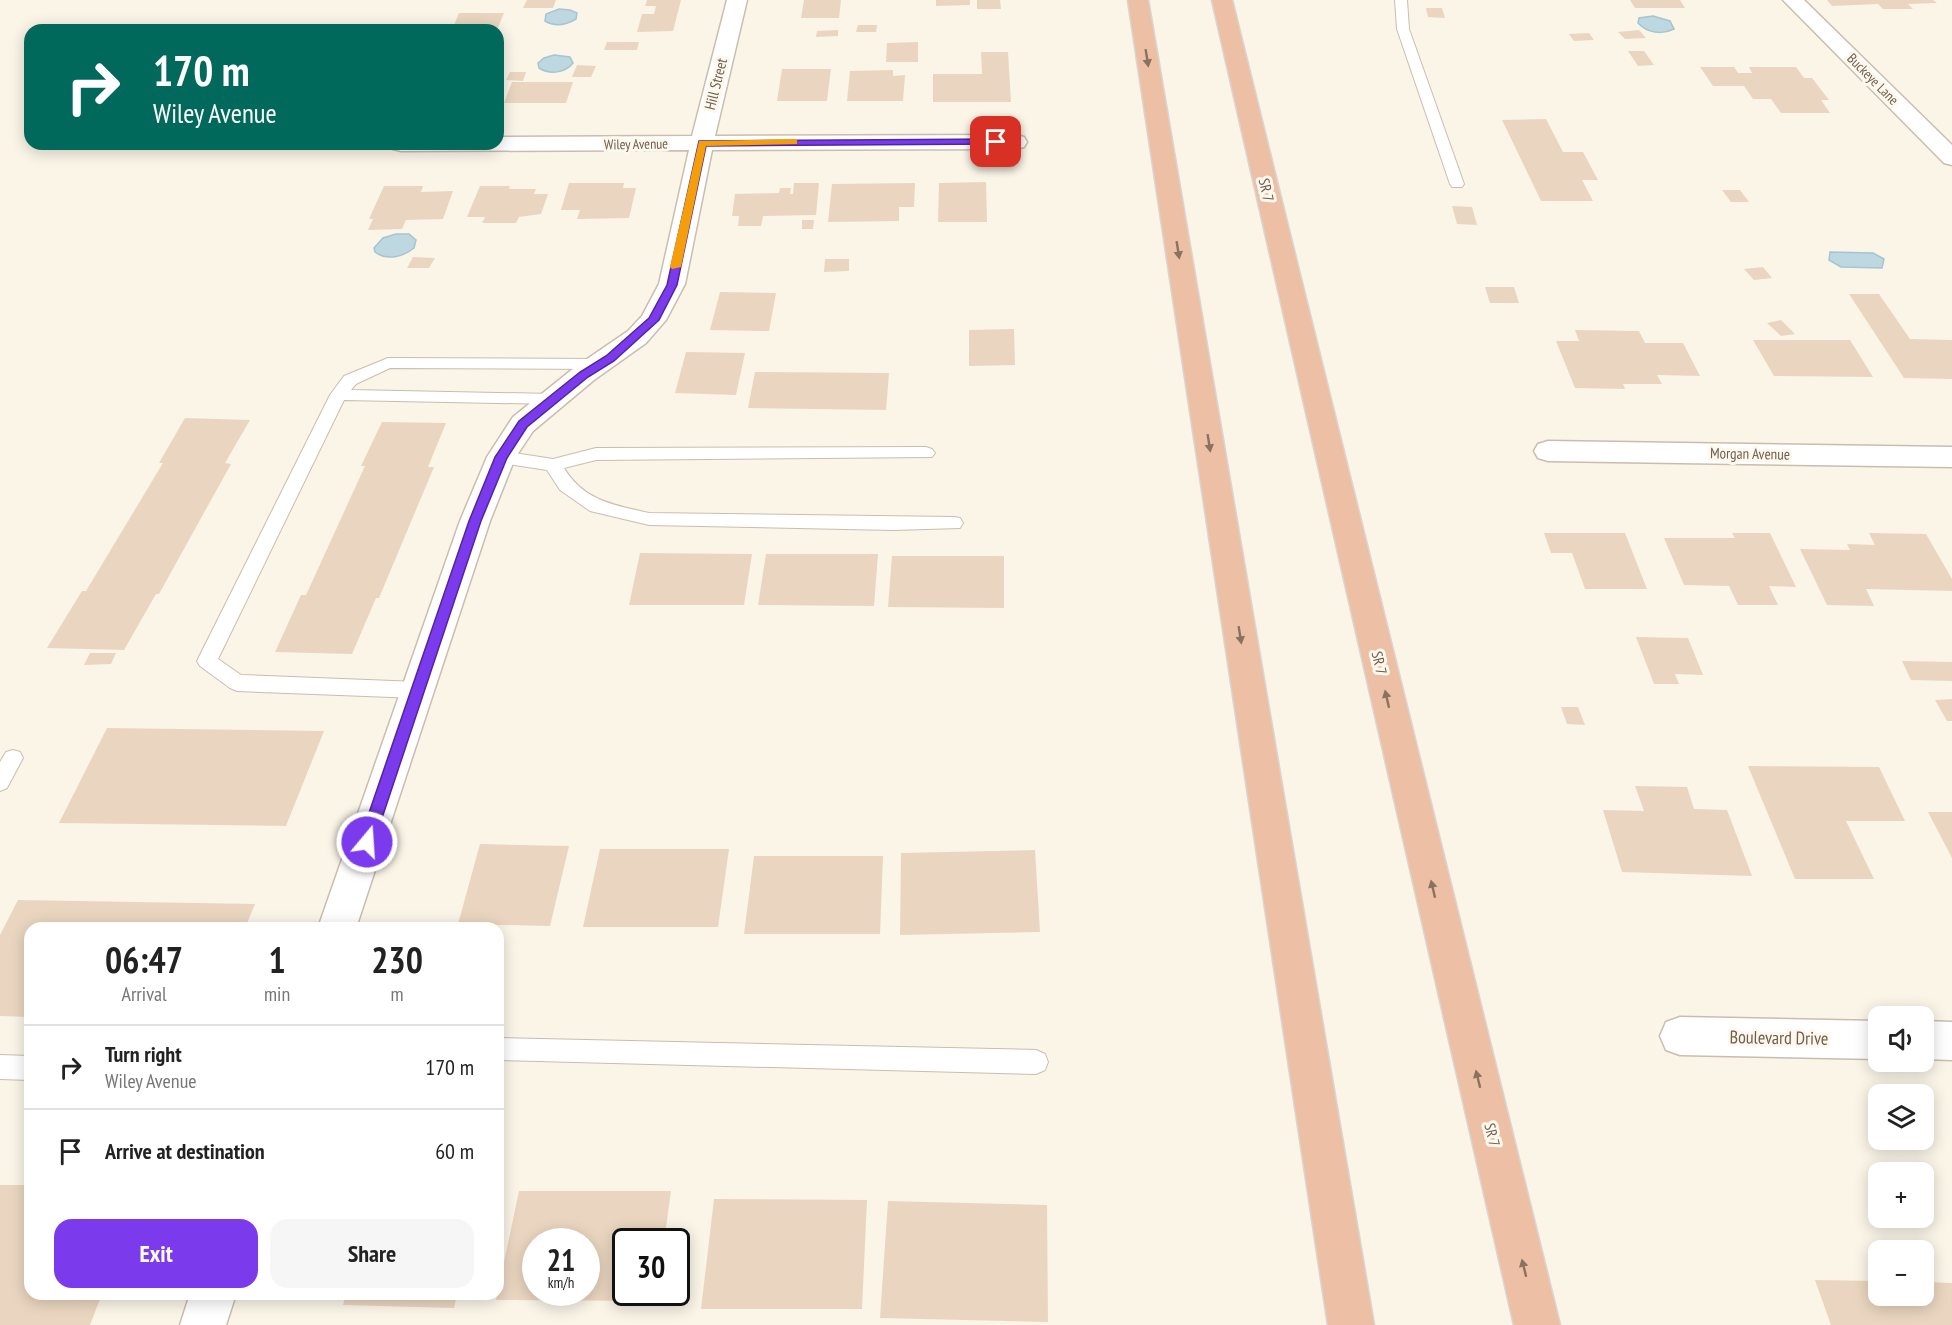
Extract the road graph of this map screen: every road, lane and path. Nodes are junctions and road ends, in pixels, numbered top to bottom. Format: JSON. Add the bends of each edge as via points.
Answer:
{"nodes":[{"id":1,"x":737,"y":0,"type":"edge"},
{"id":2,"x":1138,"y":0,"type":"edge"},
{"id":3,"x":1222,"y":0,"type":"edge"},
{"id":4,"x":1401,"y":0,"type":"edge"},
{"id":5,"x":1793,"y":0,"type":"edge"},
{"id":6,"x":1016,"y":142,"type":"dead end"},
{"id":7,"x":702,"y":143,"type":"junction"},
{"id":8,"x":504,"y":144,"type":"edge"},
{"id":9,"x":1952,"y":158,"type":"edge"},
{"id":10,"x":1456,"y":184,"type":"dead end"},
{"id":11,"x":600,"y":364,"type":"junction"},
{"id":12,"x":338,"y":395,"type":"junction"},
{"id":13,"x":554,"y":399,"type":"junction"},
{"id":14,"x":1548,"y":451,"type":"dead end"},
{"id":15,"x":926,"y":453,"type":"dead end"},
{"id":16,"x":501,"y":457,"type":"junction"},
{"id":17,"x":1952,"y":457,"type":"edge"},
{"id":18,"x":553,"y":465,"type":"junction"},
{"id":19,"x":954,"y":522,"type":"dead end"},
{"id":20,"x":418,"y":690,"type":"junction"},
{"id":21,"x":13,"y":758,"type":"dead end"},
{"id":22,"x":0,"y":782,"type":"edge"},
{"id":23,"x":339,"y":922,"type":"edge"},
{"id":24,"x":1680,"y":1036,"type":"dead end"},
{"id":25,"x":1868,"y":1040,"type":"edge"},
{"id":26,"x":1934,"y":1040,"type":"edge"},
{"id":27,"x":1952,"y":1041,"type":"edge"},
{"id":28,"x":504,"y":1049,"type":"edge"},
{"id":29,"x":1036,"y":1062,"type":"dead end"},
{"id":30,"x":0,"y":1068,"type":"edge"},
{"id":31,"x":24,"y":1068,"type":"edge"},
{"id":32,"x":211,"y":1300,"type":"edge"},
{"id":33,"x":203,"y":1325,"type":"edge"},
{"id":34,"x":1351,"y":1325,"type":"edge"},
{"id":35,"x":1537,"y":1325,"type":"edge"}],
"edges":[{"from":1,"to":7,"type":"street","name":"Hill Street"},
{"from":2,"to":34,"type":"highway","one_way":true},
{"from":35,"to":3,"type":"highway","name":"SR 7","number":"SR 7","one_way":true},
{"from":4,"to":10,"type":"lane","via":[[1403,29]]},
{"from":5,"to":9,"type":"street","name":"Buckeye Lane"},
{"from":6,"to":7,"type":"street","name":"Wiley Avenue"},
{"from":7,"to":8,"type":"street","name":"Wiley Avenue"},
{"from":7,"to":11,"type":"street","name":"Hill Street","via":[[672,285],[653,320]]},
{"from":11,"to":12,"type":"lane","via":[[388,363],[350,380]]},
{"from":11,"to":13,"type":"street","name":"Hill Street"},
{"from":12,"to":13,"type":"lane"},
{"from":12,"to":20,"type":"lane","via":[[207,661],[237,683]]},
{"from":13,"to":16,"type":"street","name":"Hill Street","via":[[523,424]]},
{"from":14,"to":17,"type":"street","name":"Morgan Avenue"},
{"from":15,"to":18,"type":"lane","via":[[596,454]]},
{"from":16,"to":18,"type":"lane"},
{"from":16,"to":20,"type":"street","name":"Hill Street","via":[[475,521]]},
{"from":18,"to":19,"type":"lane","via":[[566,486],[596,507],[649,519]]},
{"from":20,"to":23,"type":"street","name":"Hill Street"},
{"from":21,"to":22,"type":"lane"},
{"from":24,"to":25,"type":"street","name":"Boulevard Drive"},
{"from":26,"to":27,"type":"street"},
{"from":28,"to":29,"type":"lane"},
{"from":30,"to":31,"type":"lane"},
{"from":32,"to":33,"type":"street"}]}
